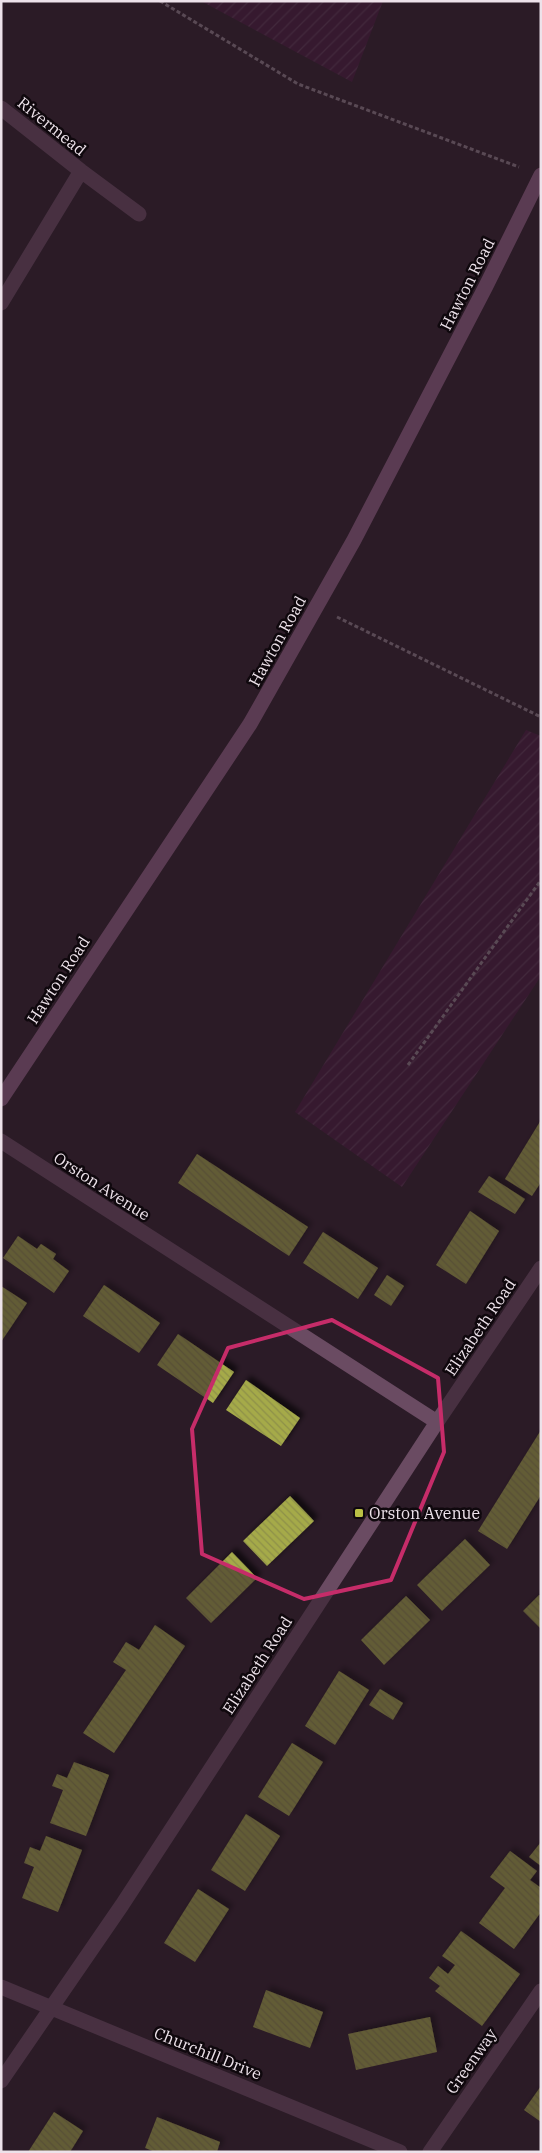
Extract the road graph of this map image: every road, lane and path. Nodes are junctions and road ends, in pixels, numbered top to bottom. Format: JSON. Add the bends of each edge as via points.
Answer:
{"nodes":[{"id":1,"x":160,"y":1,"type":"edge"},
{"id":2,"x":1,"y":108,"type":"edge"},
{"id":3,"x":523,"y":168,"type":"dead end"},
{"id":4,"x":81,"y":171,"type":"junction"},
{"id":5,"x":541,"y":175,"type":"edge"},
{"id":6,"x":139,"y":214,"type":"dead end"},
{"id":7,"x":1,"y":303,"type":"edge"},
{"id":8,"x":316,"y":606,"type":"junction"},
{"id":9,"x":541,"y":717,"type":"edge"},
{"id":10,"x":541,"y":880,"type":"edge"},
{"id":11,"x":408,"y":1065,"type":"dead end"},
{"id":12,"x":1,"y":1099,"type":"edge"},
{"id":13,"x":1,"y":1141,"type":"edge"},
{"id":14,"x":541,"y":1268,"type":"edge"},
{"id":15,"x":437,"y":1422,"type":"junction"},
{"id":16,"x":1,"y":1987,"type":"edge"},
{"id":17,"x":541,"y":1991,"type":"edge"},
{"id":18,"x":51,"y":2007,"type":"junction"},
{"id":19,"x":1,"y":2081,"type":"edge"},
{"id":20,"x":400,"y":2152,"type":"edge"},
{"id":21,"x":430,"y":2152,"type":"edge"}],
"edges":[{"from":1,"to":3,"type":"path","via":[[298,84]]},
{"from":2,"to":4,"type":"street","name":"Rivermead"},
{"from":4,"to":6,"type":"street","name":"Rivermead"},
{"from":4,"to":7,"type":"street","name":"Rivermead"},
{"from":5,"to":8,"type":"street","name":"Hawton Road","via":[[404,444]]},
{"from":8,"to":9,"type":"path"},
{"from":8,"to":12,"type":"street","name":"Hawton Road","via":[[250,724]]},
{"from":10,"to":11,"type":"path"},
{"from":13,"to":15,"type":"street","name":"Orston Avenue"},
{"from":14,"to":15,"type":"street","name":"Elizabeth Road"},
{"from":15,"to":18,"type":"street","name":"Elizabeth Road","via":[[122,1905]]},
{"from":16,"to":18,"type":"street","name":"Churchill Drive"},
{"from":17,"to":21,"type":"street","name":"Greenway"},
{"from":18,"to":19,"type":"street","name":"Elizabeth Road"},
{"from":18,"to":20,"type":"street","name":"Churchill Drive"}]}
